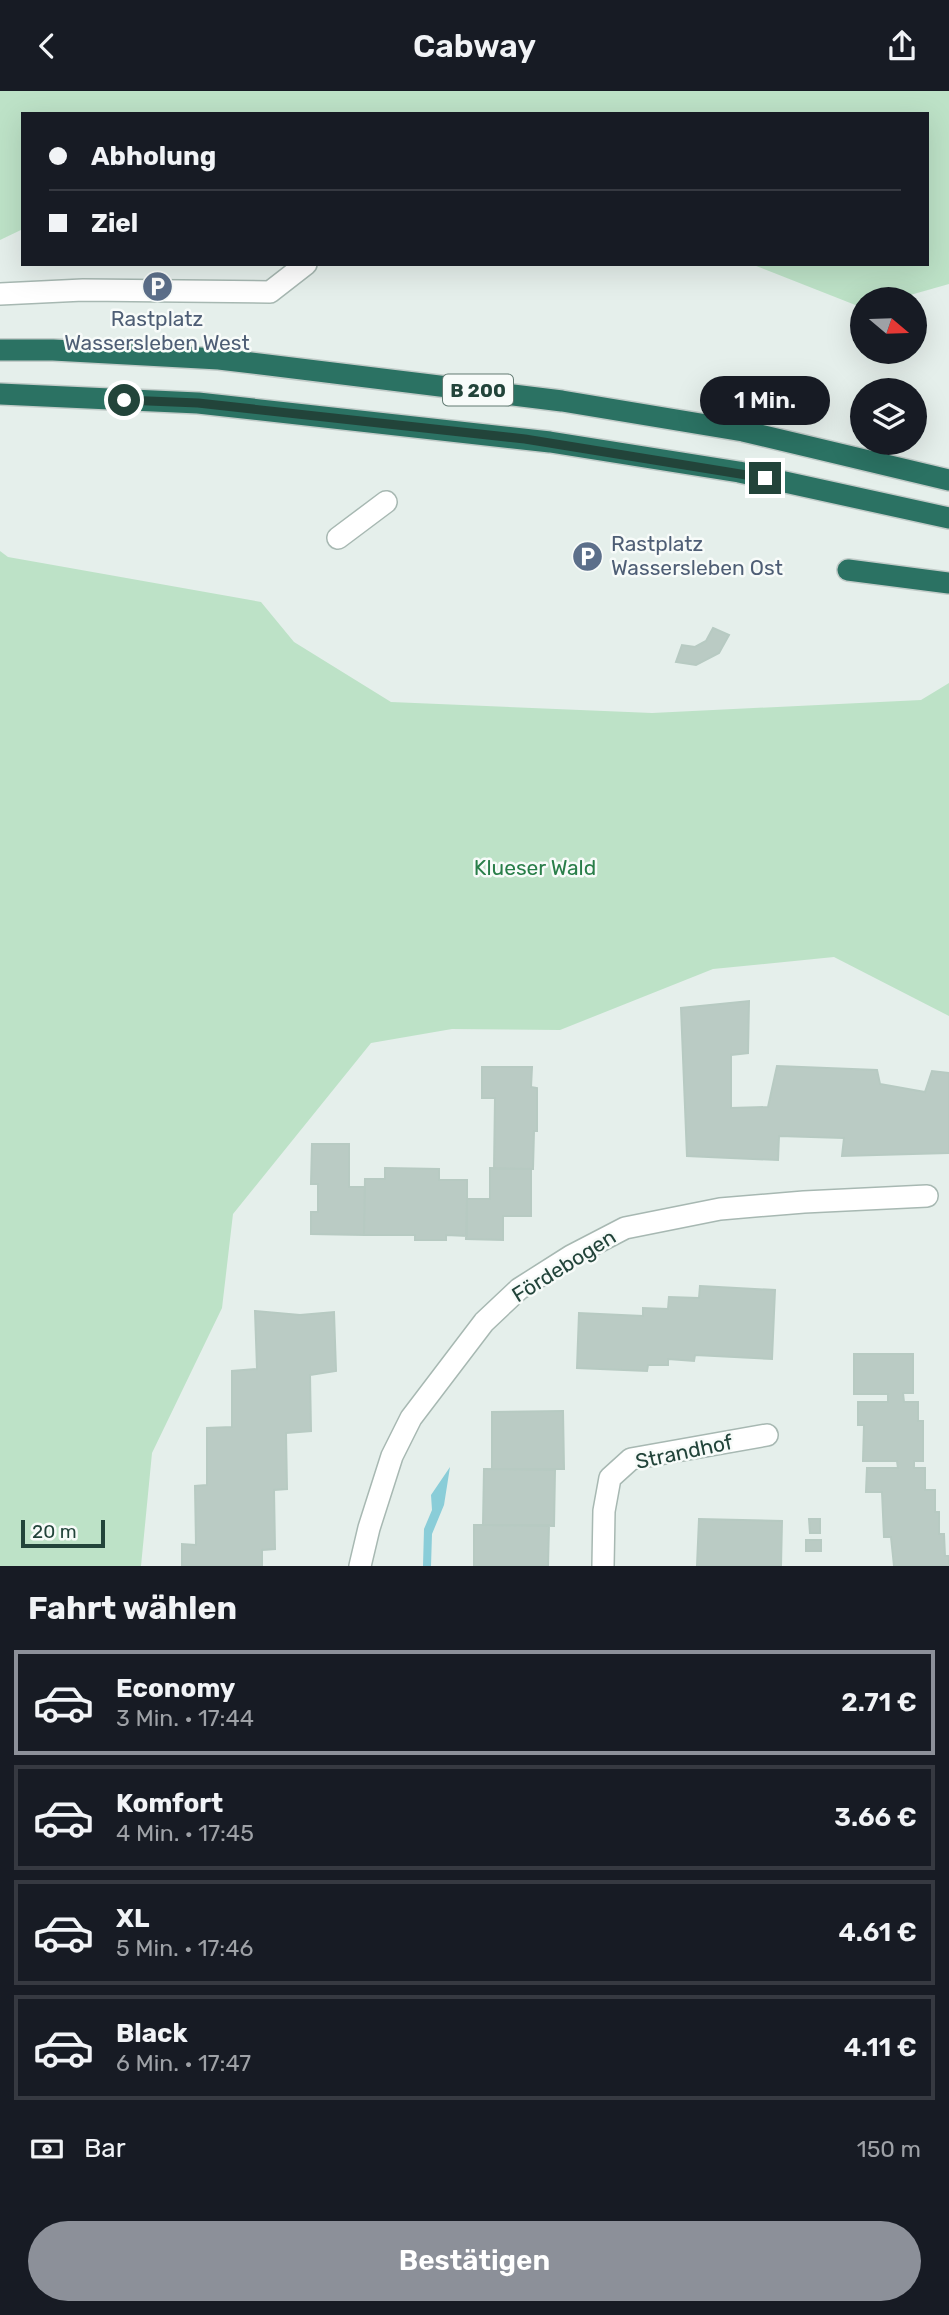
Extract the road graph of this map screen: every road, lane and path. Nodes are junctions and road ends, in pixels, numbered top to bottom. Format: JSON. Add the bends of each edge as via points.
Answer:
{"nodes":[{"id":1,"x":303,"y":266,"type":"edge"},
{"id":2,"x":0,"y":294,"type":"edge"},
{"id":3,"x":0,"y":350,"type":"edge"},
{"id":4,"x":0,"y":394,"type":"edge"},
{"id":5,"x":949,"y":480,"type":"edge"},
{"id":6,"x":386,"y":502,"type":"dead end"},
{"id":7,"x":949,"y":518,"type":"edge"},
{"id":8,"x":338,"y":538,"type":"dead end"},
{"id":9,"x":848,"y":570,"type":"dead end"},
{"id":10,"x":949,"y":583,"type":"edge"},
{"id":11,"x":927,"y":1196,"type":"dead end"},
{"id":12,"x":766,"y":1435,"type":"dead end"},
{"id":13,"x":360,"y":1566,"type":"edge"},
{"id":14,"x":603,"y":1566,"type":"edge"}],
"edges":[{"from":1,"to":2,"type":"street","via":[[270,292]]},
{"from":3,"to":5,"type":"highway","number":"B 200","via":[[219,359],[562,401],[743,431]]},
{"from":4,"to":7,"type":"highway","number":"B 200","via":[[198,403],[550,442],[739,473]]},
{"from":6,"to":8,"type":"street"},
{"from":9,"to":10,"type":"highway"},
{"from":11,"to":13,"type":"street","name":"Fördebogen","via":[[720,1209],[625,1228],[519,1289],[484,1322],[411,1418],[392,1456]]},
{"from":12,"to":14,"type":"street","name":"Strandhof","via":[[631,1459],[610,1478]]}]}
